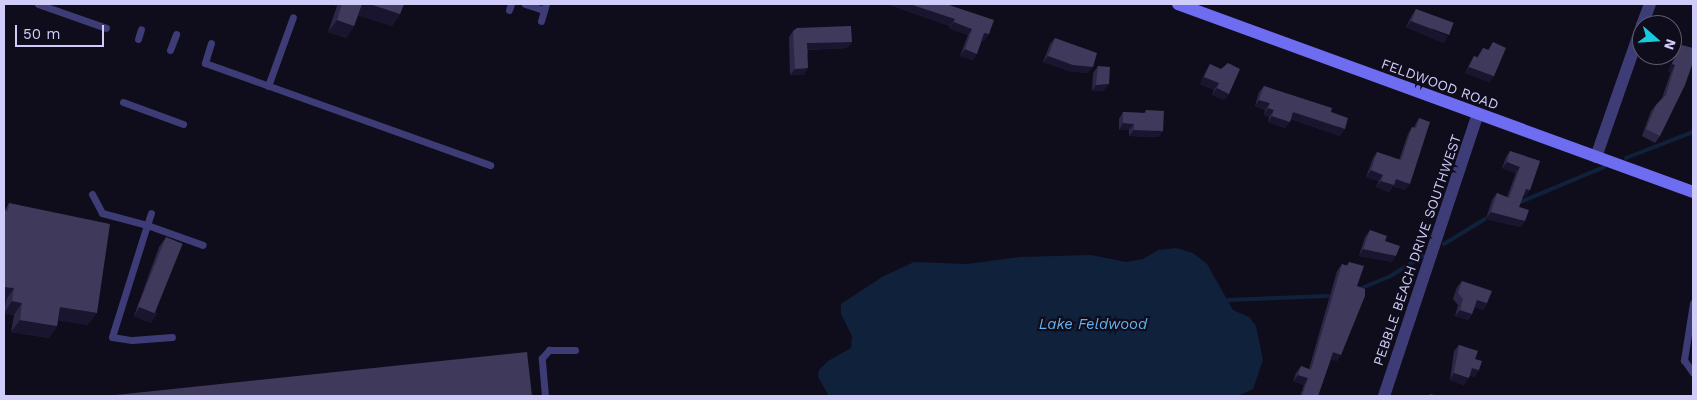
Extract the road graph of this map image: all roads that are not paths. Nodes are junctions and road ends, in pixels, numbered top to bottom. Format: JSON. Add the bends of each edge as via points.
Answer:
{"nodes":[{"id":1,"x":38,"y":4,"type":"edge"},
{"id":2,"x":526,"y":4,"type":"edge"},
{"id":3,"x":1178,"y":4,"type":"edge"},
{"id":4,"x":545,"y":7,"type":"edge"},
{"id":5,"x":293,"y":17,"type":"dead end"},
{"id":6,"x":541,"y":21,"type":"dead end"},
{"id":7,"x":106,"y":28,"type":"dead end"},
{"id":8,"x":141,"y":29,"type":"dead end"},
{"id":9,"x":176,"y":34,"type":"dead end"},
{"id":10,"x":138,"y":39,"type":"dead end"},
{"id":11,"x":211,"y":43,"type":"dead end"},
{"id":12,"x":170,"y":50,"type":"dead end"},
{"id":13,"x":1632,"y":54,"type":"edge"},
{"id":14,"x":268,"y":86,"type":"junction"},
{"id":15,"x":124,"y":102,"type":"dead end"},
{"id":16,"x":1478,"y":114,"type":"junction"},
{"id":17,"x":184,"y":124,"type":"dead end"},
{"id":18,"x":1596,"y":157,"type":"junction"},
{"id":19,"x":490,"y":165,"type":"dead end"},
{"id":20,"x":1693,"y":192,"type":"edge"},
{"id":21,"x":92,"y":194,"type":"dead end"},
{"id":22,"x":151,"y":213,"type":"dead end"},
{"id":23,"x":148,"y":225,"type":"junction"},
{"id":24,"x":203,"y":245,"type":"dead end"},
{"id":25,"x":1693,"y":303,"type":"edge"},
{"id":26,"x":172,"y":336,"type":"dead end"},
{"id":27,"x":1690,"y":339,"type":"edge"},
{"id":28,"x":575,"y":350,"type":"dead end"},
{"id":29,"x":1693,"y":373,"type":"edge"},
{"id":30,"x":545,"y":396,"type":"edge"},
{"id":31,"x":1384,"y":396,"type":"edge"}],
"edges":[{"from":1,"to":7,"type":"lane"},
{"from":2,"to":4,"type":"lane"},
{"from":3,"to":16,"type":"street","name":"FELDWOOD ROAD"},
{"from":4,"to":6,"type":"lane"},
{"from":5,"to":14,"type":"lane"},
{"from":8,"to":10,"type":"lane"},
{"from":9,"to":12,"type":"lane"},
{"from":11,"to":14,"type":"lane","via":[[205,62]]},
{"from":13,"to":18,"type":"street"},
{"from":14,"to":19,"type":"lane"},
{"from":15,"to":17,"type":"lane"},
{"from":16,"to":18,"type":"street","name":"FELDWOOD ROAD"},
{"from":16,"to":31,"type":"street","name":"PEBBLE BEACH DRIVE SOUTHWEST"},
{"from":18,"to":20,"type":"street","name":"FELDWOOD ROAD"},
{"from":21,"to":23,"type":"lane","via":[[102,213]]},
{"from":22,"to":23,"type":"lane"},
{"from":23,"to":24,"type":"lane"},
{"from":23,"to":26,"type":"lane","via":[[112,337],[132,340]]},
{"from":25,"to":27,"type":"lane"},
{"from":27,"to":29,"type":"lane","via":[[1684,360]]},
{"from":28,"to":30,"type":"lane","via":[[549,350],[542,358]]}]}
